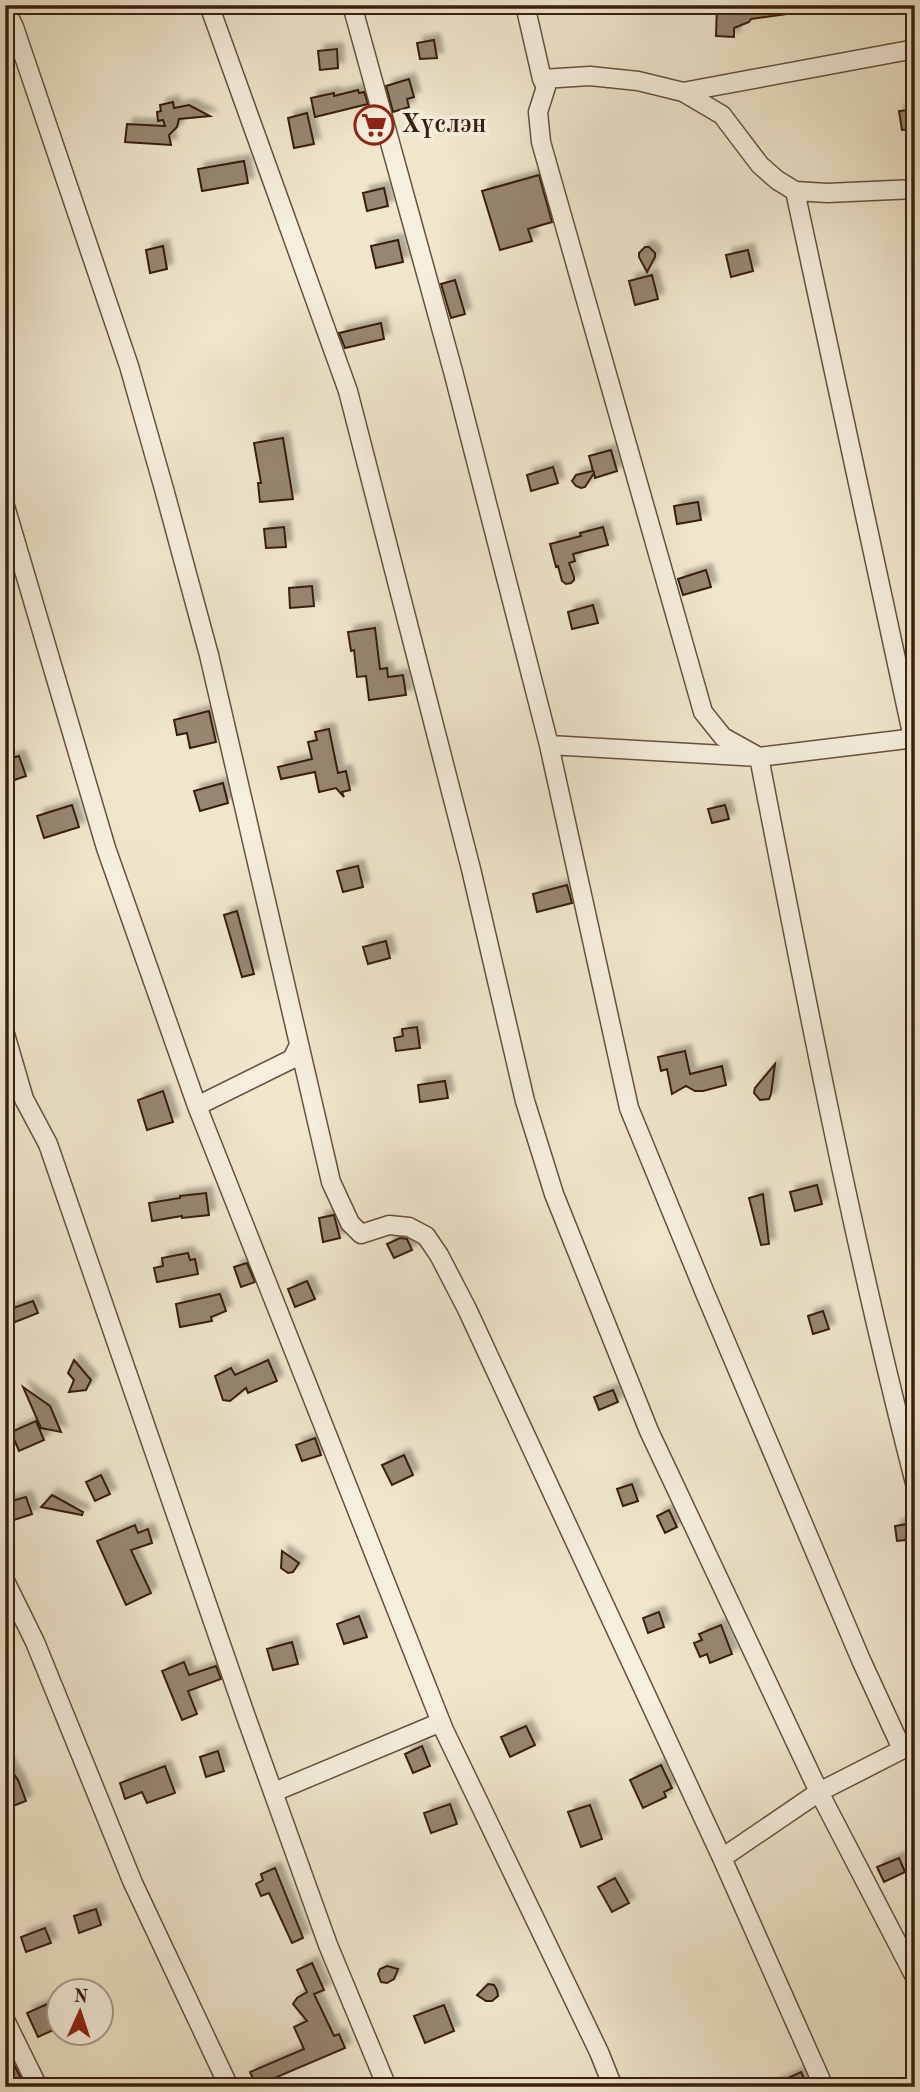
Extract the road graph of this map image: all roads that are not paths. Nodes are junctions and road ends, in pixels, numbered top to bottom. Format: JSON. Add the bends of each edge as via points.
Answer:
{"nodes":[{"id":1,"x":209,"y":5,"type":"edge"},
{"id":2,"x":352,"y":5,"type":"edge"},
{"id":3,"x":525,"y":5,"type":"edge"},
{"id":4,"x":5,"y":9,"type":"edge"},
{"id":5,"x":915,"y":49,"type":"edge"},
{"id":6,"x":542,"y":79,"type":"junction"},
{"id":7,"x":683,"y":92,"type":"junction"},
{"id":8,"x":915,"y":189,"type":"edge"},
{"id":9,"x":795,"y":191,"type":"junction"},
{"id":10,"x":5,"y":506,"type":"edge"},
{"id":11,"x":914,"y":741,"type":"edge"},
{"id":12,"x":549,"y":745,"type":"junction"},
{"id":13,"x":759,"y":757,"type":"junction"},
{"id":14,"x":5,"y":1034,"type":"edge"},
{"id":15,"x":299,"y":1045,"type":"junction"},
{"id":16,"x":197,"y":1106,"type":"junction"},
{"id":17,"x":915,"y":1483,"type":"edge"},
{"id":18,"x":5,"y":1581,"type":"edge"},
{"id":19,"x":441,"y":1722,"type":"junction"},
{"id":20,"x":909,"y":1746,"type":"edge"},
{"id":21,"x":274,"y":1792,"type":"junction"},
{"id":22,"x":819,"y":1792,"type":"junction"},
{"id":23,"x":722,"y":1858,"type":"junction"},
{"id":24,"x":915,"y":1978,"type":"edge"},
{"id":25,"x":5,"y":2020,"type":"edge"},
{"id":26,"x":38,"y":2087,"type":"edge"},
{"id":27,"x":229,"y":2087,"type":"edge"},
{"id":28,"x":387,"y":2087,"type":"edge"},
{"id":29,"x":613,"y":2087,"type":"edge"},
{"id":30,"x":824,"y":2087,"type":"edge"}],
"edges":[{"from":1,"to":22,"type":"street","via":[[348,391],[471,869],[524,1101],[554,1194],[649,1431]]},
{"from":2,"to":12,"type":"street","via":[[453,370]]},
{"from":3,"to":6,"type":"street"},
{"from":4,"to":15,"type":"street","via":[[129,366],[161,477],[209,655]]},
{"from":5,"to":7,"type":"street"},
{"from":6,"to":7,"type":"street","via":[[639,81]]},
{"from":6,"to":13,"type":"street","via":[[546,87],[538,113],[541,142],[703,712],[723,737]]},
{"from":7,"to":9,"type":"street","via":[[722,115],[760,166]]},
{"from":8,"to":9,"type":"street"},
{"from":9,"to":11,"type":"street"},
{"from":10,"to":16,"type":"street","via":[[106,848]]},
{"from":11,"to":13,"type":"street"},
{"from":12,"to":13,"type":"street"},
{"from":12,"to":20,"type":"street","via":[[629,1108],[856,1647]]},
{"from":13,"to":17,"type":"street","via":[[817,1055]]},
{"from":14,"to":21,"type":"street","via":[[24,1099],[48,1144]]},
{"from":15,"to":16,"type":"street","via":[[292,1059]]},
{"from":15,"to":23,"type":"street","via":[[331,1182],[350,1223],[361,1234],[389,1225],[410,1227],[426,1236],[439,1255]]},
{"from":16,"to":19,"type":"street"},
{"from":18,"to":27,"type":"street","via":[[35,1642],[133,1883]]},
{"from":19,"to":21,"type":"street"},
{"from":19,"to":29,"type":"street"},
{"from":20,"to":22,"type":"street"},
{"from":21,"to":28,"type":"street","via":[[328,1945]]},
{"from":22,"to":23,"type":"street"},
{"from":22,"to":24,"type":"street"},
{"from":23,"to":30,"type":"street"},
{"from":25,"to":26,"type":"street"}]}
